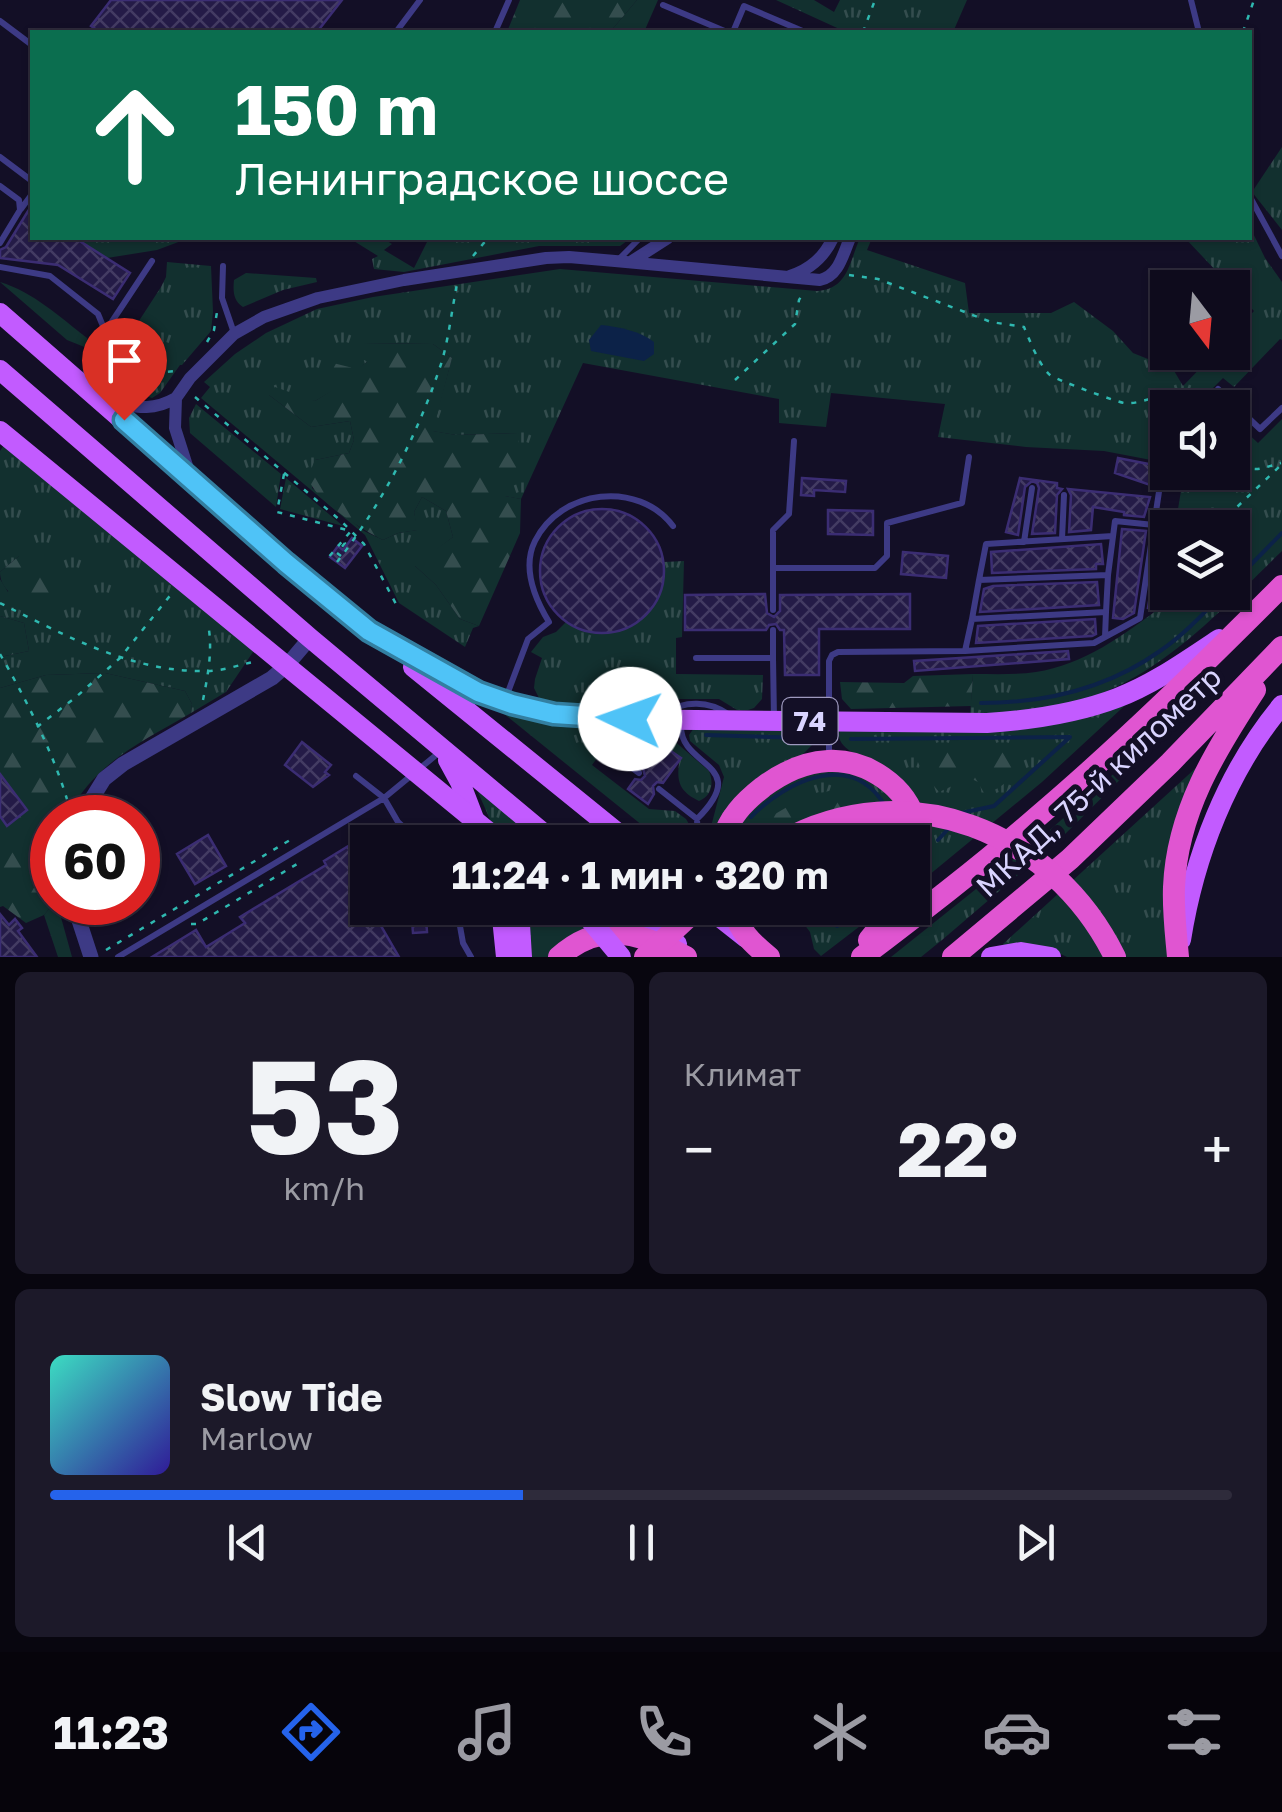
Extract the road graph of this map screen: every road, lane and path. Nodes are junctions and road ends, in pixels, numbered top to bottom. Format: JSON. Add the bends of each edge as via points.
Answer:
{"nodes":[{"id":1,"x":420,"y":0,"type":"edge"},
{"id":2,"x":509,"y":0,"type":"edge"},
{"id":3,"x":875,"y":0,"type":"edge"},
{"id":4,"x":1190,"y":0,"type":"edge"},
{"id":5,"x":1254,"y":0,"type":"edge"},
{"id":6,"x":663,"y":5,"type":"dead end"},
{"id":7,"x":0,"y":21,"type":"edge"},
{"id":8,"x":398,"y":30,"type":"edge"},
{"id":9,"x":496,"y":30,"type":"edge"},
{"id":10,"x":725,"y":30,"type":"edge"},
{"id":11,"x":731,"y":30,"type":"edge"},
{"id":12,"x":800,"y":30,"type":"edge"},
{"id":13,"x":864,"y":30,"type":"edge"},
{"id":14,"x":1198,"y":30,"type":"edge"},
{"id":15,"x":1244,"y":30,"type":"edge"},
{"id":16,"x":30,"y":44,"type":"edge"},
{"id":17,"x":0,"y":157,"type":"edge"},
{"id":18,"x":30,"y":180,"type":"edge"},
{"id":19,"x":0,"y":186,"type":"edge"},
{"id":20,"x":30,"y":197,"type":"edge"},
{"id":21,"x":1252,"y":201,"type":"edge"},
{"id":22,"x":20,"y":210,"type":"junction"},
{"id":23,"x":486,"y":240,"type":"edge"},
{"id":24,"x":638,"y":240,"type":"edge"},
{"id":25,"x":664,"y":240,"type":"edge"},
{"id":26,"x":832,"y":240,"type":"edge"},
{"id":27,"x":849,"y":240,"type":"edge"},
{"id":28,"x":0,"y":243,"type":"edge"},
{"id":29,"x":1282,"y":256,"type":"edge"},
{"id":30,"x":152,"y":261,"type":"dead end"},
{"id":31,"x":623,"y":261,"type":"junction"},
{"id":32,"x":223,"y":266,"type":"dead end"},
{"id":33,"x":0,"y":267,"type":"edge"},
{"id":34,"x":460,"y":272,"type":"junction"},
{"id":35,"x":835,"y":272,"type":"junction"},
{"id":36,"x":783,"y":278,"type":"junction"},
{"id":37,"x":810,"y":281,"type":"junction"},
{"id":38,"x":0,"y":313,"type":"edge"},
{"id":39,"x":105,"y":332,"type":"junction"},
{"id":40,"x":234,"y":334,"type":"junction"},
{"id":41,"x":0,"y":370,"type":"edge"},
{"id":42,"x":182,"y":372,"type":"dead end"},
{"id":43,"x":116,"y":375,"type":"dead end"},
{"id":44,"x":735,"y":380,"type":"dead end"},
{"id":45,"x":80,"y":382,"type":"junction"},
{"id":46,"x":1218,"y":389,"type":"dead end"},
{"id":47,"x":194,"y":396,"type":"dead end"},
{"id":48,"x":176,"y":398,"type":"junction"},
{"id":49,"x":1150,"y":399,"type":"edge"},
{"id":50,"x":102,"y":400,"type":"junction"},
{"id":51,"x":1282,"y":408,"type":"edge"},
{"id":52,"x":0,"y":431,"type":"edge"},
{"id":53,"x":794,"y":441,"type":"dead end"},
{"id":54,"x":969,"y":457,"type":"dead end"},
{"id":55,"x":1282,"y":463,"type":"edge"},
{"id":56,"x":1250,"y":469,"type":"edge"},
{"id":57,"x":284,"y":472,"type":"junction"},
{"id":58,"x":193,"y":482,"type":"junction"},
{"id":59,"x":1032,"y":488,"type":"dead end"},
{"id":60,"x":1064,"y":495,"type":"dead end"},
{"id":61,"x":1235,"y":510,"type":"edge"},
{"id":62,"x":1150,"y":525,"type":"edge"},
{"id":63,"x":672,"y":526,"type":"dead end"},
{"id":64,"x":351,"y":530,"type":"junction"},
{"id":65,"x":1113,"y":536,"type":"junction"},
{"id":66,"x":357,"y":537,"type":"junction"},
{"id":67,"x":1062,"y":539,"type":"junction"},
{"id":68,"x":342,"y":540,"type":"junction"},
{"id":69,"x":1024,"y":542,"type":"junction"},
{"id":70,"x":1150,"y":552,"type":"edge"},
{"id":71,"x":342,"y":556,"type":"junction"},
{"id":72,"x":328,"y":558,"type":"dead end"},
{"id":73,"x":337,"y":562,"type":"dead end"},
{"id":74,"x":773,"y":568,"type":"junction"},
{"id":75,"x":1108,"y":575,"type":"junction"},
{"id":76,"x":979,"y":580,"type":"junction"},
{"id":77,"x":1282,"y":586,"type":"edge"},
{"id":78,"x":174,"y":592,"type":"dead end"},
{"id":79,"x":0,"y":603,"type":"edge"},
{"id":80,"x":396,"y":604,"type":"dead end"},
{"id":81,"x":773,"y":610,"type":"dead end"},
{"id":82,"x":1106,"y":612,"type":"junction"},
{"id":83,"x":972,"y":619,"type":"junction"},
{"id":84,"x":207,"y":620,"type":"dead end"},
{"id":85,"x":1246,"y":622,"type":"junction"},
{"id":86,"x":773,"y":630,"type":"dead end"},
{"id":87,"x":369,"y":631,"type":"junction"},
{"id":88,"x":1105,"y":637,"type":"junction"},
{"id":89,"x":310,"y":638,"type":"junction"},
{"id":90,"x":1282,"y":647,"type":"edge"},
{"id":91,"x":964,"y":651,"type":"junction"},
{"id":92,"x":0,"y":654,"type":"edge"},
{"id":93,"x":1282,"y":654,"type":"edge"},
{"id":94,"x":120,"y":658,"type":"junction"},
{"id":95,"x":696,"y":658,"type":"dead end"},
{"id":96,"x":773,"y":658,"type":"junction"},
{"id":97,"x":254,"y":662,"type":"dead end"},
{"id":98,"x":208,"y":671,"type":"junction"},
{"id":99,"x":505,"y":701,"type":"junction"},
{"id":100,"x":1282,"y":706,"type":"edge"},
{"id":101,"x":201,"y":710,"type":"dead end"},
{"id":102,"x":605,"y":718,"type":"junction"},
{"id":103,"x":655,"y":719,"type":"junction"},
{"id":104,"x":682,"y":720,"type":"junction"},
{"id":105,"x":737,"y":720,"type":"junction"},
{"id":106,"x":774,"y":720,"type":"junction"},
{"id":107,"x":829,"y":721,"type":"junction"},
{"id":108,"x":37,"y":727,"type":"junction"},
{"id":109,"x":442,"y":750,"type":"junction"},
{"id":110,"x":829,"y":760,"type":"junction"},
{"id":111,"x":639,"y":773,"type":"dead end"},
{"id":112,"x":356,"y":776,"type":"dead end"},
{"id":113,"x":658,"y":788,"type":"dead end"},
{"id":114,"x":65,"y":795,"type":"edge"},
{"id":115,"x":94,"y":795,"type":"edge"},
{"id":116,"x":384,"y":798,"type":"junction"},
{"id":117,"x":470,"y":817,"type":"junction"},
{"id":118,"x":697,"y":819,"type":"junction"},
{"id":119,"x":401,"y":825,"type":"edge"},
{"id":120,"x":475,"y":825,"type":"edge"},
{"id":121,"x":479,"y":825,"type":"edge"},
{"id":122,"x":480,"y":825,"type":"edge"},
{"id":123,"x":533,"y":825,"type":"edge"},
{"id":124,"x":607,"y":825,"type":"edge"},
{"id":125,"x":697,"y":825,"type":"edge"},
{"id":126,"x":729,"y":825,"type":"edge"},
{"id":127,"x":823,"y":825,"type":"edge"},
{"id":128,"x":917,"y":825,"type":"edge"},
{"id":129,"x":290,"y":840,"type":"dead end"},
{"id":130,"x":302,"y":861,"type":"dead end"},
{"id":131,"x":185,"y":924,"type":"dead end"},
{"id":132,"x":83,"y":925,"type":"edge"},
{"id":133,"x":460,"y":925,"type":"edge"},
{"id":134,"x":503,"y":925,"type":"edge"},
{"id":135,"x":520,"y":925,"type":"edge"},
{"id":136,"x":595,"y":925,"type":"edge"},
{"id":137,"x":652,"y":925,"type":"edge"},
{"id":138,"x":680,"y":925,"type":"edge"},
{"id":139,"x":730,"y":925,"type":"edge"},
{"id":140,"x":739,"y":925,"type":"edge"},
{"id":141,"x":883,"y":925,"type":"edge"},
{"id":142,"x":747,"y":939,"type":"junction"},
{"id":143,"x":96,"y":955,"type":"edge"},
{"id":144,"x":118,"y":957,"type":"edge"},
{"id":145,"x":471,"y":957,"type":"edge"},
{"id":146,"x":506,"y":957,"type":"edge"},
{"id":147,"x":522,"y":957,"type":"edge"},
{"id":148,"x":559,"y":957,"type":"edge"},
{"id":149,"x":621,"y":957,"type":"edge"},
{"id":150,"x":645,"y":957,"type":"edge"},
{"id":151,"x":689,"y":957,"type":"edge"},
{"id":152,"x":770,"y":957,"type":"edge"},
{"id":153,"x":859,"y":957,"type":"edge"},
{"id":154,"x":953,"y":957,"type":"edge"},
{"id":155,"x":991,"y":957,"type":"edge"},
{"id":156,"x":1051,"y":957,"type":"edge"},
{"id":157,"x":1114,"y":957,"type":"edge"},
{"id":158,"x":1178,"y":957,"type":"edge"}],
"edges":[{"from":1,"to":8,"type":"lane"},
{"from":2,"to":9,"type":"lane"},
{"from":3,"to":13,"type":"path"},
{"from":4,"to":14,"type":"lane"},
{"from":5,"to":15,"type":"path"},
{"from":6,"to":10,"type":"lane"},
{"from":7,"to":16,"type":"lane"},
{"from":11,"to":12,"type":"lane","via":[[744,6]]},
{"from":17,"to":18,"type":"lane"},
{"from":19,"to":22,"type":"lane","via":[[19,200]]},
{"from":20,"to":22,"type":"lane"},
{"from":21,"to":29,"type":"lane"},
{"from":22,"to":28,"type":"lane"},
{"from":23,"to":34,"type":"path"},
{"from":24,"to":31,"type":"lane"},
{"from":25,"to":31,"type":"street"},
{"from":26,"to":36,"type":"street","via":[[815,263]]},
{"from":27,"to":35,"type":"street"},
{"from":30,"to":39,"type":"lane"},
{"from":31,"to":34,"type":"street","via":[[546,258]]},
{"from":31,"to":36,"type":"street"},
{"from":32,"to":40,"type":"lane","via":[[222,298]]},
{"from":33,"to":39,"type":"lane","via":[[50,276],[98,314]]},
{"from":34,"to":40,"type":"street","via":[[318,298]]},
{"from":34,"to":66,"type":"path","via":[[442,359],[410,445]]},
{"from":35,"to":37,"type":"street"},
{"from":35,"to":49,"type":"path","via":[[878,279],[990,322],[1024,327],[1051,376],[1125,403]]},
{"from":36,"to":37,"type":"street"},
{"from":37,"to":44,"type":"path","via":[[795,324]]},
{"from":38,"to":45,"type":"main road"},
{"from":39,"to":45,"type":"lane"},
{"from":40,"to":48,"type":"street"},
{"from":41,"to":89,"type":"main road"},
{"from":42,"to":43,"type":"path"},
{"from":45,"to":50,"type":"main road"},
{"from":46,"to":51,"type":"lane","via":[[1260,430]]},
{"from":47,"to":57,"type":"path"},
{"from":48,"to":50,"type":"street","via":[[150,408]]},
{"from":48,"to":58,"type":"street","via":[[176,435]]},
{"from":50,"to":58,"type":"main road"},
{"from":52,"to":117,"type":"main road","bridge":true},
{"from":53,"to":74,"type":"lane","via":[[788,514],[773,530]]},
{"from":54,"to":74,"type":"lane","via":[[962,503],[887,522],[887,556],[875,568]]},
{"from":55,"to":56,"type":"path"},
{"from":55,"to":61,"type":"path"},
{"from":57,"to":64,"type":"path"},
{"from":57,"to":64,"type":"path","via":[[277,512]]},
{"from":58,"to":87,"type":"main road"},
{"from":59,"to":69,"type":"lane"},
{"from":60,"to":67,"type":"lane"},
{"from":62,"to":65,"type":"lane","via":[[1116,521]]},
{"from":63,"to":99,"type":"lane","via":[[646,502],[625,496],[577,502],[556,516],[534,542],[530,561],[548,622],[528,638]]},
{"from":64,"to":66,"type":"path"},
{"from":64,"to":68,"type":"path"},
{"from":65,"to":67,"type":"lane"},
{"from":65,"to":75,"type":"lane"},
{"from":66,"to":71,"type":"path"},
{"from":66,"to":80,"type":"path"},
{"from":67,"to":69,"type":"lane"},
{"from":68,"to":71,"type":"path"},
{"from":68,"to":72,"type":"path"},
{"from":69,"to":76,"type":"lane","via":[[986,544]]},
{"from":70,"to":88,"type":"lane","via":[[1140,618]]},
{"from":71,"to":73,"type":"path"},
{"from":74,"to":81,"type":"lane"},
{"from":75,"to":76,"type":"lane"},
{"from":75,"to":82,"type":"lane"},
{"from":76,"to":83,"type":"lane"},
{"from":77,"to":85,"type":"highway","name":"МКАД, 75-й километр"},
{"from":78,"to":94,"type":"path"},
{"from":79,"to":94,"type":"path"},
{"from":82,"to":83,"type":"lane"},
{"from":82,"to":88,"type":"lane"},
{"from":83,"to":91,"type":"lane"},
{"from":84,"to":98,"type":"path"},
{"from":85,"to":107,"type":"main road","number":"74","via":[[1146,684],[1078,710],[987,722]]},
{"from":85,"to":153,"type":"highway","name":"МКАД, 75-й километр","via":[[1038,818]]},
{"from":86,"to":96,"type":"lane"},
{"from":87,"to":99,"type":"main road","number":"74"},
{"from":87,"to":124,"type":"main road"},
{"from":88,"to":91,"type":"lane"},
{"from":89,"to":109,"type":"main road"},
{"from":89,"to":115,"type":"street","via":[[272,678],[123,764]]},
{"from":90,"to":154,"type":"highway","name":"МКАД, 75-й километр","via":[[1084,845]]},
{"from":91,"to":107,"type":"lane","via":[[832,655]]},
{"from":92,"to":108,"type":"path"},
{"from":93,"to":158,"type":"highway","via":[[1226,734],[1191,804],[1176,868]]},
{"from":94,"to":98,"type":"path"},
{"from":94,"to":108,"type":"path"},
{"from":95,"to":96,"type":"lane"},
{"from":96,"to":106,"type":"lane"},
{"from":97,"to":98,"type":"path"},
{"from":98,"to":101,"type":"path"},
{"from":99,"to":102,"type":"main road","number":"74"},
{"from":100,"to":158,"type":"main road","via":[[1221,804],[1199,860]]},
{"from":102,"to":103,"type":"main road","number":"74"},
{"from":102,"to":111,"type":"lane","via":[[620,758]]},
{"from":103,"to":104,"type":"main road","number":"74"},
{"from":103,"to":105,"type":"lane","via":[[678,704],[696,704],[714,705]]},
{"from":104,"to":105,"type":"main road","number":"74"},
{"from":104,"to":118,"type":"lane","via":[[681,737],[717,776],[711,805]]},
{"from":105,"to":106,"type":"main road","number":"74"},
{"from":106,"to":107,"type":"main road","number":"74"},
{"from":107,"to":110,"type":"lane"},
{"from":108,"to":114,"type":"path"},
{"from":109,"to":116,"type":"lane"},
{"from":109,"to":121,"type":"main road"},
{"from":109,"to":123,"type":"main road"},
{"from":110,"to":126,"type":"highway","via":[[776,778]]},
{"from":110,"to":128,"type":"highway","via":[[867,768],[892,784]]},
{"from":112,"to":116,"type":"lane"},
{"from":113,"to":118,"type":"lane"},
{"from":116,"to":119,"type":"lane"},
{"from":116,"to":144,"type":"lane"},
{"from":117,"to":120,"type":"main road","bridge":true},
{"from":117,"to":122,"type":"main road","bridge":true},
{"from":118,"to":125,"type":"lane"},
{"from":127,"to":157,"type":"highway","bridge":true,"via":[[867,815],[934,815],[998,836],[1063,883]]},
{"from":129,"to":143,"type":"path"},
{"from":130,"to":131,"type":"path","via":[[197,924]]},
{"from":132,"to":143,"type":"street"},
{"from":133,"to":145,"type":"lane"},
{"from":134,"to":146,"type":"main road"},
{"from":135,"to":147,"type":"main road"},
{"from":136,"to":149,"type":"main road","bridge":true},
{"from":137,"to":151,"type":"main road"},
{"from":138,"to":150,"type":"highway","bridge":true},
{"from":139,"to":142,"type":"main road"},
{"from":140,"to":142,"type":"highway"},
{"from":141,"to":153,"type":"highway"},
{"from":142,"to":152,"type":"highway"},
{"from":148,"to":151,"type":"highway","via":[[574,944],[609,933],[640,936]]},
{"from":155,"to":156,"type":"main road"}]}
